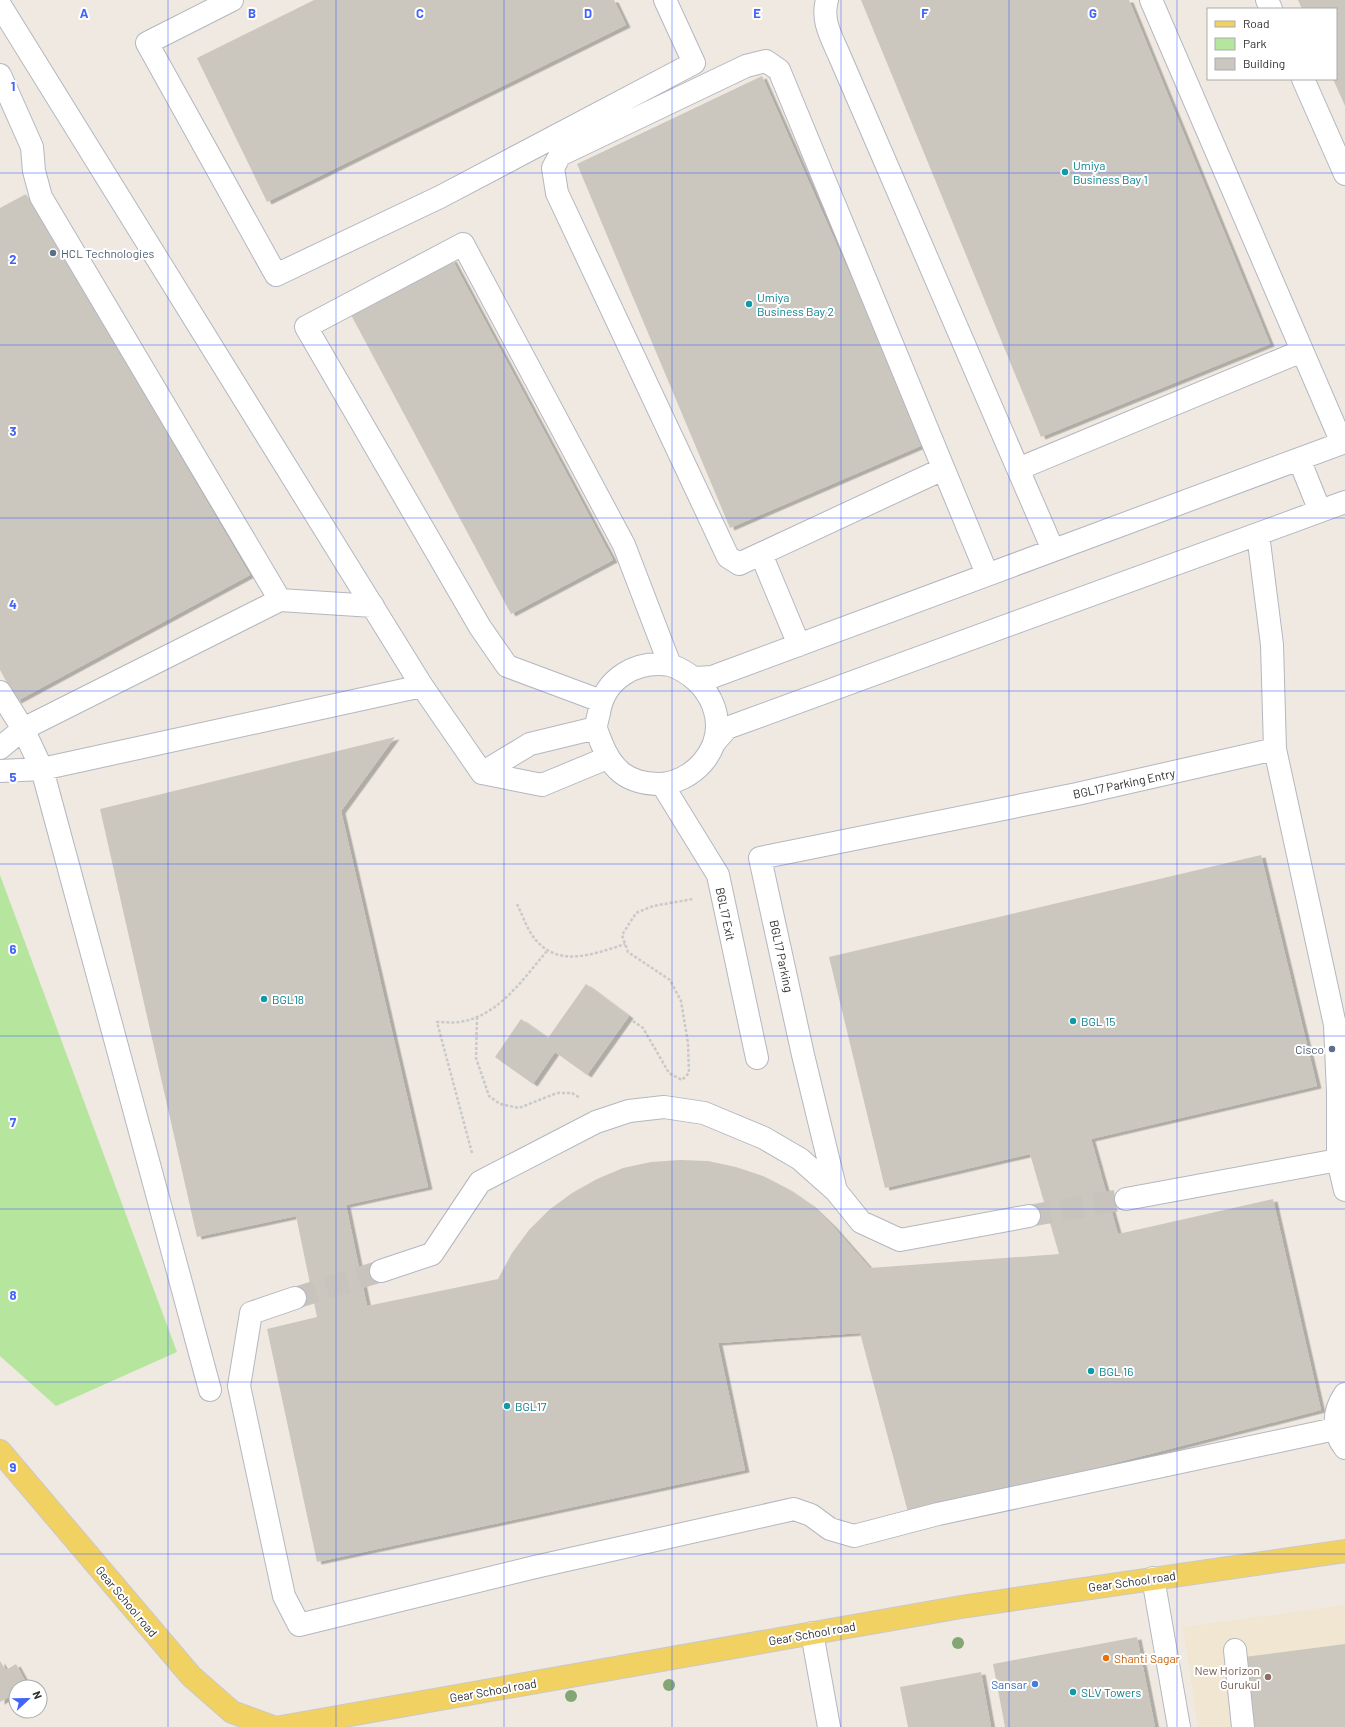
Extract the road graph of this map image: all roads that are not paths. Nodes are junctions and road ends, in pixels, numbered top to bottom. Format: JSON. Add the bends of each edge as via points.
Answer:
{"nodes":[{"id":1,"x":232,"y":0,"type":"edge"},
{"id":2,"x":665,"y":0,"type":"edge"},
{"id":3,"x":827,"y":0,"type":"edge"},
{"id":4,"x":1151,"y":0,"type":"edge"},
{"id":5,"x":0,"y":5,"type":"edge"},
{"id":6,"x":0,"y":76,"type":"edge"},
{"id":7,"x":1303,"y":80,"type":"edge"},
{"id":8,"x":1345,"y":174,"type":"edge"},
{"id":9,"x":1302,"y":351,"type":"junction"},
{"id":10,"x":1343,"y":442,"type":"edge"},
{"id":11,"x":1299,"y":459,"type":"junction"},
{"id":12,"x":943,"y":469,"type":"junction"},
{"id":13,"x":1018,"y":469,"type":"junction"},
{"id":14,"x":1345,"y":502,"type":"edge"},
{"id":15,"x":1320,"y":511,"type":"junction"},
{"id":16,"x":1258,"y":534,"type":"junction"},
{"id":17,"x":1053,"y":550,"type":"junction"},
{"id":18,"x":761,"y":554,"type":"junction"},
{"id":19,"x":987,"y":574,"type":"junction"},
{"id":20,"x":280,"y":600,"type":"junction"},
{"id":21,"x":373,"y":606,"type":"junction"},
{"id":22,"x":799,"y":645,"type":"junction"},
{"id":23,"x":670,"y":665,"type":"junction"},
{"id":24,"x":696,"y":678,"type":"junction"},
{"id":25,"x":422,"y":686,"type":"junction"},
{"id":26,"x":0,"y":692,"type":"edge"},
{"id":27,"x":600,"y":701,"type":"junction"},
{"id":28,"x":596,"y":728,"type":"junction"},
{"id":29,"x":23,"y":729,"type":"junction"},
{"id":30,"x":714,"y":743,"type":"junction"},
{"id":31,"x":0,"y":748,"type":"edge"},
{"id":32,"x":1275,"y":749,"type":"junction"},
{"id":33,"x":607,"y":758,"type":"junction"},
{"id":34,"x":42,"y":769,"type":"junction"},
{"id":35,"x":0,"y":771,"type":"edge"},
{"id":36,"x":482,"y":773,"type":"junction"},
{"id":37,"x":662,"y":784,"type":"junction"},
{"id":38,"x":760,"y":858,"type":"joint"},
{"id":39,"x":757,"y":1058,"type":"dead end"},
{"id":40,"x":1338,"y":1160,"type":"junction"},
{"id":41,"x":1345,"y":1190,"type":"edge"},
{"id":42,"x":836,"y":1191,"type":"junction"},
{"id":43,"x":1126,"y":1199,"type":"tunnel mouth"},
{"id":44,"x":1029,"y":1216,"type":"tunnel mouth"},
{"id":45,"x":381,"y":1271,"type":"tunnel mouth"},
{"id":46,"x":295,"y":1298,"type":"tunnel mouth"},
{"id":47,"x":210,"y":1390,"type":"dead end"},
{"id":48,"x":1345,"y":1394,"type":"edge"},
{"id":49,"x":1340,"y":1438,"type":"edge"},
{"id":50,"x":0,"y":1451,"type":"edge"},
{"id":51,"x":1345,"y":1551,"type":"edge"},
{"id":52,"x":1153,"y":1578,"type":"junction"},
{"id":53,"x":812,"y":1633,"type":"junction"},
{"id":54,"x":1235,"y":1650,"type":"dead end"},
{"id":55,"x":273,"y":1727,"type":"edge"},
{"id":56,"x":281,"y":1727,"type":"edge"},
{"id":57,"x":829,"y":1727,"type":"edge"},
{"id":58,"x":1179,"y":1727,"type":"edge"},
{"id":59,"x":1243,"y":1727,"type":"edge"}],
"edges":[{"from":1,"to":2,"type":"street","via":[[146,43],[276,275],[440,197],[694,63]]},
{"from":3,"to":13,"type":"street","via":[[824,12],[828,28]]},
{"from":4,"to":9,"type":"street"},
{"from":5,"to":21,"type":"street"},
{"from":6,"to":20,"type":"street","via":[[32,147],[34,171],[41,197]]},
{"from":7,"to":8,"type":"street"},
{"from":9,"to":10,"type":"street"},
{"from":9,"to":13,"type":"street"},
{"from":10,"to":11,"type":"street"},
{"from":11,"to":15,"type":"street"},
{"from":11,"to":17,"type":"street"},
{"from":12,"to":18,"type":"street"},
{"from":12,"to":18,"type":"street","via":[[779,70],[766,61],[746,66],[560,155],[553,168],[557,193],[728,556],[739,564]]},
{"from":12,"to":19,"type":"street"},
{"from":13,"to":17,"type":"street"},
{"from":14,"to":15,"type":"street"},
{"from":15,"to":16,"type":"street"},
{"from":16,"to":30,"type":"street","via":[[727,728]]},
{"from":16,"to":32,"type":"street","via":[[1272,645]]},
{"from":17,"to":19,"type":"street"},
{"from":18,"to":22,"type":"street"},
{"from":19,"to":22,"type":"street"},
{"from":20,"to":21,"type":"street"},
{"from":20,"to":29,"type":"street"},
{"from":21,"to":25,"type":"street"},
{"from":22,"to":24,"type":"street","via":[[712,677]]},
{"from":23,"to":24,"type":"street"},
{"from":23,"to":27,"type":"street","via":[[649,664],[626,672],[615,681]]},
{"from":23,"to":27,"type":"street","via":[[624,545],[463,244],[306,327],[480,627],[507,666]]},
{"from":24,"to":30,"type":"street","via":[[705,689],[716,713]]},
{"from":25,"to":34,"type":"street"},
{"from":25,"to":36,"type":"street"},
{"from":26,"to":29,"type":"street"},
{"from":27,"to":28,"type":"street"},
{"from":28,"to":33,"type":"street"},
{"from":28,"to":36,"type":"street","via":[[530,744]]},
{"from":29,"to":31,"type":"street"},
{"from":29,"to":34,"type":"street"},
{"from":30,"to":37,"type":"street","via":[[703,762],[693,772],[674,782]]},
{"from":32,"to":38,"type":"street","name":"BGL17 Parking Entry","via":[[1076,794]]},
{"from":32,"to":40,"type":"street","via":[[1335,1025]]},
{"from":33,"to":36,"type":"street","via":[[542,785]]},
{"from":33,"to":37,"type":"street","via":[[622,774],[631,779]]},
{"from":34,"to":35,"type":"street"},
{"from":34,"to":47,"type":"street"},
{"from":37,"to":39,"type":"street","name":"BGL17 Exit","via":[[718,876]]},
{"from":38,"to":42,"type":"street","name":"BGL17 Parking"},
{"from":40,"to":41,"type":"street"},
{"from":40,"to":43,"type":"street"},
{"from":42,"to":44,"type":"street","via":[[861,1222],[900,1240]]},
{"from":42,"to":45,"type":"street","via":[[800,1159],[764,1138],[704,1114],[664,1107],[629,1112],[596,1122],[480,1182],[432,1254]]},
{"from":46,"to":49,"type":"street","via":[[251,1313],[239,1386],[284,1596],[300,1625],[535,1567],[794,1509],[811,1515],[830,1529],[854,1536],[938,1514]]},
{"from":48,"to":49,"type":"street","via":[[1336,1414]]},
{"from":50,"to":55,"type":"main road","name":"Gear School road","via":[[191,1676],[232,1712]]},
{"from":51,"to":52,"type":"main road","name":"Gear School road"},
{"from":52,"to":53,"type":"main road","name":"Gear School road"},
{"from":52,"to":58,"type":"street"},
{"from":53,"to":56,"type":"main road","name":"Gear School road"},
{"from":53,"to":57,"type":"street"},
{"from":54,"to":59,"type":"street"}]}
